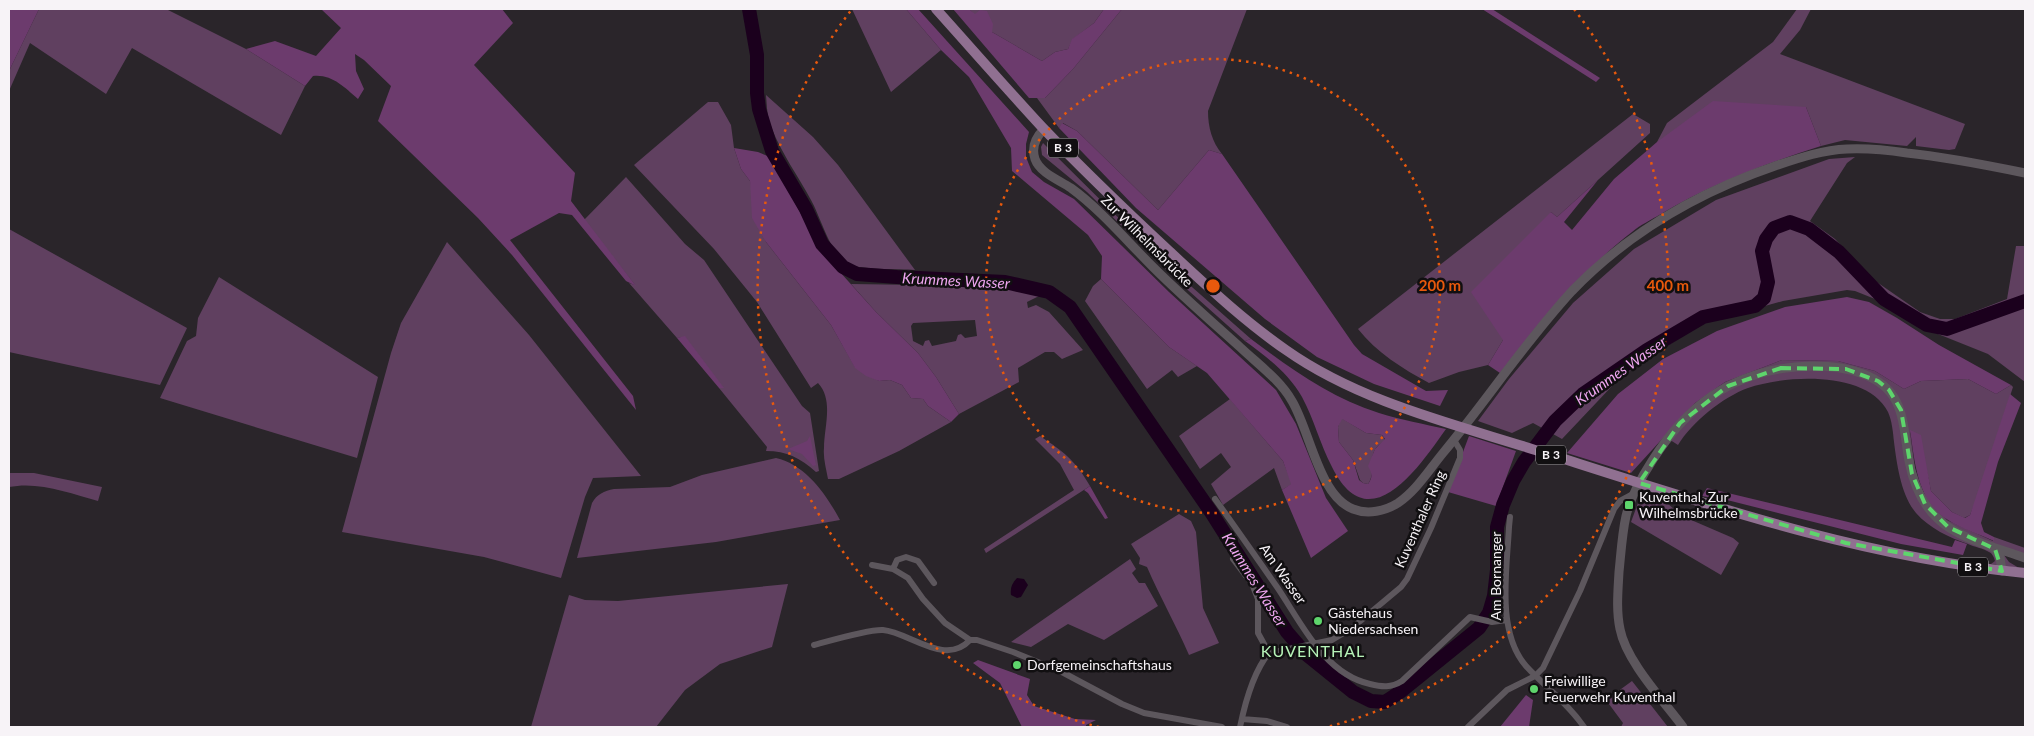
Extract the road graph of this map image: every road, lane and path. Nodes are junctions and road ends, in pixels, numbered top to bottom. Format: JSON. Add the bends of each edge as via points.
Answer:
{"nodes":[{"id":1,"x":936,"y":9,"type":"edge"},
{"id":2,"x":1044,"y":129,"type":"junction"},
{"id":3,"x":2025,"y":173,"type":"edge"},
{"id":4,"x":1464,"y":428,"type":"junction"},
{"id":5,"x":1454,"y":440,"type":"junction"},
{"id":6,"x":1638,"y":483,"type":"junction"},
{"id":7,"x":1633,"y":494,"type":"junction"},
{"id":8,"x":1215,"y":499,"type":"dead end"},
{"id":9,"x":1510,"y":517,"type":"dead end"},
{"id":10,"x":1991,"y":546,"type":"junction"},
{"id":11,"x":2025,"y":558,"type":"edge"},
{"id":12,"x":1234,"y":560,"type":"dead end"},
{"id":13,"x":872,"y":565,"type":"dead end"},
{"id":14,"x":893,"y":569,"type":"junction"},
{"id":15,"x":2002,"y":571,"type":"junction"},
{"id":16,"x":2025,"y":574,"type":"edge"},
{"id":17,"x":934,"y":583,"type":"dead end"},
{"id":18,"x":1506,"y":620,"type":"junction"},
{"id":19,"x":970,"y":640,"type":"junction"},
{"id":20,"x":1314,"y":643,"type":"junction"},
{"id":21,"x":814,"y":644,"type":"dead end"},
{"id":22,"x":1269,"y":653,"type":"junction"},
{"id":23,"x":1535,"y":676,"type":"junction"},
{"id":24,"x":1242,"y":719,"type":"junction"},
{"id":25,"x":1222,"y":727,"type":"edge"},
{"id":26,"x":1240,"y":727,"type":"edge"},
{"id":27,"x":1287,"y":727,"type":"edge"},
{"id":28,"x":1468,"y":727,"type":"edge"},
{"id":29,"x":1584,"y":727,"type":"edge"},
{"id":30,"x":1683,"y":727,"type":"edge"}],
"edges":[{"from":1,"to":2,"type":"main road","number":"B 3"},
{"from":2,"to":5,"type":"street","name":"Zur Wilhelmsbrücke","via":[[1034,148],[1035,159],[1041,168],[1084,198],[1158,272],[1278,382],[1297,410],[1326,480],[1344,504],[1358,511],[1372,512],[1397,503]]},
{"from":2,"to":15,"type":"main road","number":"B 3","via":[[1199,279],[1270,339],[1342,384],[1440,419],[1744,516],[1815,536]]},
{"from":3,"to":4,"type":"street","name":"Zur Wilhelmsbrücke","via":[[1958,159],[1862,148],[1829,150],[1734,182],[1682,207],[1630,240],[1582,282],[1548,319]]},
{"from":4,"to":5,"type":"street","name":"Zur Wilhelmsbrücke"},
{"from":4,"to":6,"type":"street"},
{"from":5,"to":20,"type":"street","name":"Kuventhaler Ring","via":[[1460,450],[1460,458],[1407,579],[1394,594],[1352,628],[1332,640]]},
{"from":6,"to":7,"type":"street"},
{"from":6,"to":10,"type":"street","via":[[1666,439],[1710,396],[1762,372],[1825,366],[1863,374],[1890,390],[1902,417],[1912,474],[1930,511],[1955,532]]},
{"from":7,"to":23,"type":"street","via":[[1620,501],[1614,509],[1553,650]]},
{"from":7,"to":30,"type":"street","via":[[1623,531],[1618,612],[1624,643],[1630,656]]},
{"from":8,"to":20,"type":"street","name":"Am Wasser"},
{"from":9,"to":18,"type":"street","name":"Am Bornanger"},
{"from":10,"to":11,"type":"street","number":"B 3"},
{"from":10,"to":15,"type":"street","via":[[2000,557]]},
{"from":12,"to":22,"type":"street","via":[[1252,584],[1258,599],[1258,633]]},
{"from":13,"to":14,"type":"street"},
{"from":14,"to":17,"type":"street","via":[[897,560],[906,556],[918,561]]},
{"from":14,"to":19,"type":"street","via":[[908,578],[945,623]]},
{"from":15,"to":16,"type":"main road","number":"B 3"},
{"from":18,"to":20,"type":"street","name":"Am Wasser","via":[[1492,622],[1470,617],[1402,681],[1387,687],[1353,678],[1329,661]]},
{"from":18,"to":23,"type":"street","name":"Am Bornanger","via":[[1518,654]]},
{"from":19,"to":21,"type":"street","via":[[958,648],[941,650],[881,630]]},
{"from":19,"to":25,"type":"street","via":[[1013,652],[1060,671],[1144,713]]},
{"from":20,"to":22,"type":"street","name":"Kuventhaler Ring"},
{"from":22,"to":24,"type":"street","via":[[1252,686]]},
{"from":23,"to":28,"type":"street","via":[[1507,690]]},
{"from":23,"to":29,"type":"street","name":"Am Bornanger","via":[[1574,712]]},
{"from":24,"to":26,"type":"street"},
{"from":24,"to":27,"type":"street"}]}
